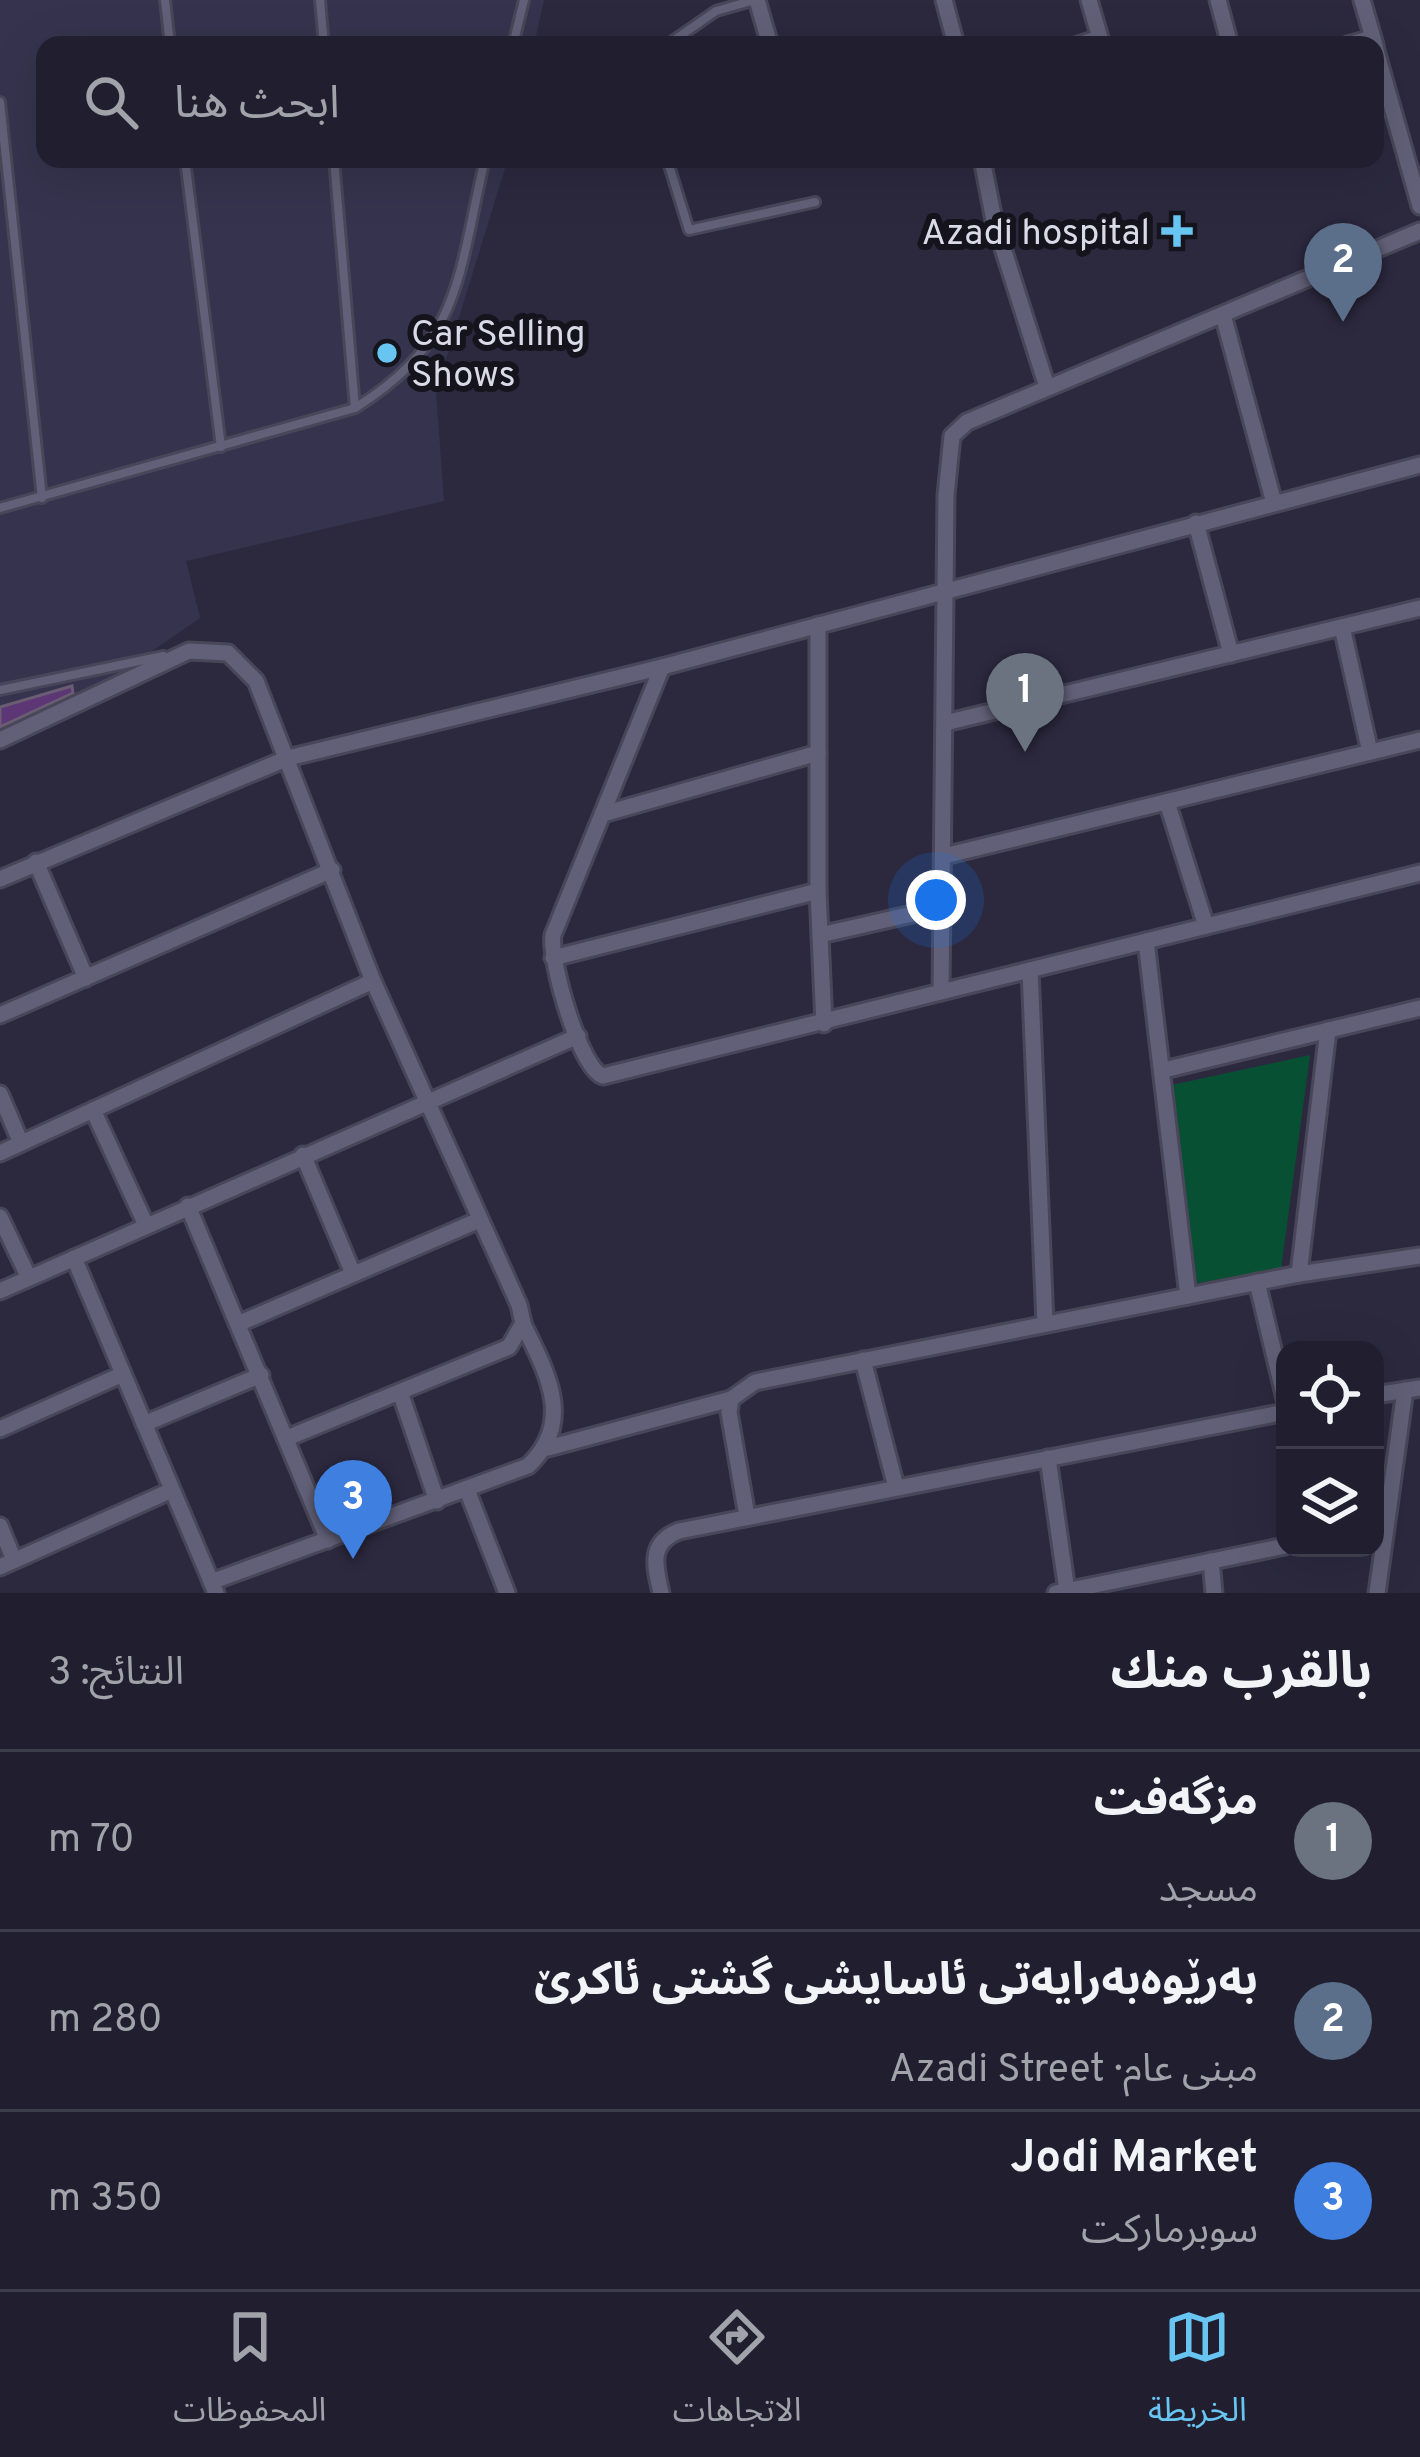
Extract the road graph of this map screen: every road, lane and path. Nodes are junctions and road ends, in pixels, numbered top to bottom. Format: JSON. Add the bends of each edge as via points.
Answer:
{"nodes":[{"id":1,"x":165,"y":0,"type":"edge"},
{"id":2,"x":320,"y":0,"type":"edge"},
{"id":3,"x":524,"y":0,"type":"edge"},
{"id":4,"x":757,"y":0,"type":"edge"},
{"id":5,"x":944,"y":0,"type":"edge"},
{"id":6,"x":1090,"y":0,"type":"edge"},
{"id":7,"x":1218,"y":0,"type":"edge"},
{"id":8,"x":1362,"y":0,"type":"edge"},
{"id":9,"x":169,"y":36,"type":"edge"},
{"id":10,"x":323,"y":36,"type":"edge"},
{"id":11,"x":515,"y":36,"type":"edge"},
{"id":12,"x":681,"y":36,"type":"edge"},
{"id":13,"x":767,"y":36,"type":"edge"},
{"id":14,"x":954,"y":36,"type":"edge"},
{"id":15,"x":1099,"y":36,"type":"edge"},
{"id":16,"x":1228,"y":36,"type":"edge"},
{"id":17,"x":1372,"y":36,"type":"edge"},
{"id":18,"x":1384,"y":78,"type":"edge"},
{"id":19,"x":0,"y":108,"type":"edge"},
{"id":20,"x":185,"y":168,"type":"edge"},
{"id":21,"x":335,"y":168,"type":"edge"},
{"id":22,"x":483,"y":168,"type":"edge"},
{"id":23,"x":670,"y":168,"type":"edge"},
{"id":24,"x":984,"y":168,"type":"edge"},
{"id":25,"x":814,"y":202,"type":"dead end"},
{"id":26,"x":1420,"y":206,"type":"edge"},
{"id":27,"x":1420,"y":231,"type":"edge"},
{"id":28,"x":1223,"y":315,"type":"junction"},
{"id":29,"x":1046,"y":388,"type":"junction"},
{"id":30,"x":355,"y":409,"type":"junction"},
{"id":31,"x":221,"y":447,"type":"junction"},
{"id":32,"x":1420,"y":465,"type":"edge"},
{"id":33,"x":42,"y":498,"type":"junction"},
{"id":34,"x":1274,"y":503,"type":"junction"},
{"id":35,"x":0,"y":508,"type":"edge"},
{"id":36,"x":1196,"y":523,"type":"junction"},
{"id":37,"x":947,"y":592,"type":"junction"},
{"id":38,"x":1420,"y":608,"type":"edge"},
{"id":39,"x":818,"y":625,"type":"junction"},
{"id":40,"x":1342,"y":627,"type":"junction"},
{"id":41,"x":189,"y":651,"type":"junction"},
{"id":42,"x":1231,"y":654,"type":"junction"},
{"id":43,"x":662,"y":667,"type":"junction"},
{"id":44,"x":0,"y":690,"type":"edge"},
{"id":45,"x":945,"y":723,"type":"junction"},
{"id":46,"x":0,"y":740,"type":"edge"},
{"id":47,"x":1420,"y":740,"type":"edge"},
{"id":48,"x":1370,"y":752,"type":"junction"},
{"id":49,"x":818,"y":753,"type":"junction"},
{"id":50,"x":288,"y":758,"type":"junction"},
{"id":51,"x":1167,"y":802,"type":"junction"},
{"id":52,"x":604,"y":814,"type":"junction"},
{"id":53,"x":944,"y":856,"type":"junction"},
{"id":54,"x":36,"y":862,"type":"junction"},
{"id":55,"x":332,"y":870,"type":"junction"},
{"id":56,"x":1420,"y":873,"type":"edge"},
{"id":57,"x":0,"y":879,"type":"edge"},
{"id":58,"x":818,"y":891,"type":"junction"},
{"id":59,"x":943,"y":907,"type":"junction"},
{"id":60,"x":1206,"y":926,"type":"junction"},
{"id":61,"x":820,"y":935,"type":"junction"},
{"id":62,"x":1146,"y":941,"type":"junction"},
{"id":63,"x":554,"y":958,"type":"junction"},
{"id":64,"x":1030,"y":970,"type":"junction"},
{"id":65,"x":86,"y":978,"type":"junction"},
{"id":66,"x":373,"y":981,"type":"junction"},
{"id":67,"x":941,"y":992,"type":"junction"},
{"id":68,"x":1420,"y":1008,"type":"edge"},
{"id":69,"x":0,"y":1015,"type":"edge"},
{"id":70,"x":824,"y":1024,"type":"junction"},
{"id":71,"x":1328,"y":1030,"type":"junction"},
{"id":72,"x":578,"y":1036,"type":"junction"},
{"id":73,"x":1164,"y":1070,"type":"junction"},
{"id":74,"x":0,"y":1094,"type":"edge"},
{"id":75,"x":424,"y":1100,"type":"junction"},
{"id":76,"x":94,"y":1110,"type":"junction"},
{"id":77,"x":21,"y":1143,"type":"junction"},
{"id":78,"x":0,"y":1153,"type":"edge"},
{"id":79,"x":303,"y":1155,"type":"junction"},
{"id":80,"x":188,"y":1206,"type":"junction"},
{"id":81,"x":0,"y":1216,"type":"edge"},
{"id":82,"x":477,"y":1221,"type":"junction"},
{"id":83,"x":146,"y":1225,"type":"junction"},
{"id":84,"x":1420,"y":1256,"type":"edge"},
{"id":85,"x":74,"y":1258,"type":"junction"},
{"id":86,"x":352,"y":1271,"type":"junction"},
{"id":87,"x":1299,"y":1274,"type":"junction"},
{"id":88,"x":29,"y":1278,"type":"junction"},
{"id":89,"x":1257,"y":1282,"type":"junction"},
{"id":90,"x":0,"y":1291,"type":"edge"},
{"id":91,"x":1188,"y":1296,"type":"junction"},
{"id":92,"x":240,"y":1323,"type":"junction"},
{"id":93,"x":523,"y":1323,"type":"junction"},
{"id":94,"x":1045,"y":1323,"type":"junction"},
{"id":95,"x":863,"y":1360,"type":"junction"},
{"id":96,"x":1276,"y":1361,"type":"edge"},
{"id":97,"x":123,"y":1374,"type":"junction"},
{"id":98,"x":261,"y":1375,"type":"junction"},
{"id":99,"x":1412,"y":1389,"type":"edge"},
{"id":100,"x":400,"y":1391,"type":"junction"},
{"id":101,"x":731,"y":1399,"type":"junction"},
{"id":102,"x":1276,"y":1414,"type":"edge"},
{"id":103,"x":144,"y":1424,"type":"junction"},
{"id":104,"x":0,"y":1429,"type":"edge"},
{"id":105,"x":287,"y":1438,"type":"junction"},
{"id":106,"x":548,"y":1448,"type":"junction"},
{"id":107,"x":1048,"y":1458,"type":"junction"},
{"id":108,"x":896,"y":1487,"type":"junction"},
{"id":109,"x":172,"y":1490,"type":"junction"},
{"id":110,"x":467,"y":1490,"type":"junction"},
{"id":111,"x":437,"y":1501,"type":"junction"},
{"id":112,"x":1384,"y":1514,"type":"edge"},
{"id":113,"x":747,"y":1516,"type":"junction"},
{"id":114,"x":0,"y":1526,"type":"edge"},
{"id":115,"x":328,"y":1540,"type":"junction"},
{"id":116,"x":1276,"y":1548,"type":"edge"},
{"id":117,"x":1379,"y":1557,"type":"edge"},
{"id":118,"x":1211,"y":1561,"type":"junction"},
{"id":119,"x":7,"y":1563,"type":"edge"},
{"id":120,"x":214,"y":1588,"type":"edge"},
{"id":121,"x":1061,"y":1592,"type":"edge"},
{"id":122,"x":507,"y":1593,"type":"edge"},
{"id":123,"x":661,"y":1593,"type":"edge"},
{"id":124,"x":1214,"y":1593,"type":"edge"},
{"id":125,"x":1377,"y":1593,"type":"edge"}],
"edges":[{"from":1,"to":9,"type":"lane"},
{"from":2,"to":10,"type":"lane"},
{"from":3,"to":11,"type":"lane"},
{"from":4,"to":12,"type":"lane","via":[[716,11]]},
{"from":4,"to":13,"type":"street"},
{"from":5,"to":14,"type":"street"},
{"from":6,"to":15,"type":"street"},
{"from":7,"to":16,"type":"street"},
{"from":8,"to":17,"type":"street"},
{"from":18,"to":26,"type":"street"},
{"from":19,"to":33,"type":"lane"},
{"from":20,"to":31,"type":"lane"},
{"from":21,"to":30,"type":"lane"},
{"from":22,"to":30,"type":"lane","via":[[432,345]]},
{"from":23,"to":25,"type":"lane","via":[[689,230]]},
{"from":24,"to":29,"type":"street"},
{"from":27,"to":28,"type":"street"},
{"from":28,"to":29,"type":"street"},
{"from":28,"to":34,"type":"street"},
{"from":29,"to":37,"type":"street","via":[[952,436]]},
{"from":30,"to":31,"type":"lane"},
{"from":31,"to":33,"type":"lane"},
{"from":32,"to":34,"type":"street"},
{"from":33,"to":35,"type":"lane"},
{"from":34,"to":36,"type":"street"},
{"from":36,"to":37,"type":"street"},
{"from":36,"to":42,"type":"street"},
{"from":37,"to":39,"type":"street"},
{"from":37,"to":45,"type":"street"},
{"from":38,"to":40,"type":"street"},
{"from":39,"to":43,"type":"street"},
{"from":39,"to":49,"type":"street"},
{"from":40,"to":42,"type":"street"},
{"from":40,"to":48,"type":"street"},
{"from":41,"to":44,"type":"lane"},
{"from":41,"to":46,"type":"street"},
{"from":41,"to":50,"type":"street","via":[[217,649],[244,664]]},
{"from":42,"to":45,"type":"street"},
{"from":43,"to":50,"type":"street"},
{"from":43,"to":52,"type":"street"},
{"from":45,"to":53,"type":"street"},
{"from":47,"to":48,"type":"street"},
{"from":48,"to":51,"type":"street"},
{"from":49,"to":52,"type":"street"},
{"from":49,"to":58,"type":"street"},
{"from":50,"to":54,"type":"street"},
{"from":50,"to":55,"type":"street"},
{"from":51,"to":53,"type":"street"},
{"from":51,"to":60,"type":"street"},
{"from":52,"to":63,"type":"street","via":[[556,923]]},
{"from":53,"to":59,"type":"street"},
{"from":54,"to":57,"type":"street"},
{"from":54,"to":65,"type":"street"},
{"from":55,"to":65,"type":"street"},
{"from":55,"to":66,"type":"street"},
{"from":56,"to":60,"type":"street"},
{"from":58,"to":61,"type":"street"},
{"from":58,"to":63,"type":"street"},
{"from":59,"to":61,"type":"street"},
{"from":59,"to":67,"type":"street"},
{"from":60,"to":62,"type":"street"},
{"from":61,"to":70,"type":"street"},
{"from":62,"to":64,"type":"street"},
{"from":62,"to":73,"type":"street"},
{"from":63,"to":72,"type":"street"},
{"from":64,"to":67,"type":"street"},
{"from":64,"to":94,"type":"street"},
{"from":65,"to":69,"type":"street"},
{"from":66,"to":75,"type":"street"},
{"from":66,"to":76,"type":"street"},
{"from":67,"to":70,"type":"street"},
{"from":68,"to":71,"type":"street"},
{"from":70,"to":72,"type":"street","via":[[603,1076],[586,1064]]},
{"from":71,"to":73,"type":"street"},
{"from":71,"to":87,"type":"street"},
{"from":72,"to":75,"type":"street"},
{"from":73,"to":91,"type":"street"},
{"from":74,"to":77,"type":"street"},
{"from":75,"to":79,"type":"street"},
{"from":75,"to":82,"type":"street"},
{"from":76,"to":77,"type":"street"},
{"from":76,"to":83,"type":"street"},
{"from":77,"to":78,"type":"street"},
{"from":79,"to":80,"type":"street"},
{"from":79,"to":86,"type":"street"},
{"from":80,"to":83,"type":"street"},
{"from":80,"to":92,"type":"street"},
{"from":81,"to":88,"type":"street"},
{"from":82,"to":86,"type":"street"},
{"from":82,"to":93,"type":"street"},
{"from":83,"to":85,"type":"street"},
{"from":84,"to":87,"type":"street"},
{"from":85,"to":88,"type":"street"},
{"from":85,"to":97,"type":"street"},
{"from":86,"to":92,"type":"street"},
{"from":87,"to":89,"type":"street"},
{"from":88,"to":90,"type":"street"},
{"from":89,"to":91,"type":"street"},
{"from":89,"to":96,"type":"street"},
{"from":91,"to":94,"type":"street"},
{"from":92,"to":98,"type":"street"},
{"from":93,"to":100,"type":"street","via":[[508,1347]]},
{"from":93,"to":106,"type":"street","via":[[549,1378]]},
{"from":94,"to":95,"type":"street"},
{"from":95,"to":101,"type":"street","via":[[754,1382]]},
{"from":95,"to":108,"type":"street"},
{"from":97,"to":103,"type":"street"},
{"from":97,"to":104,"type":"street"},
{"from":98,"to":103,"type":"street"},
{"from":98,"to":105,"type":"street"},
{"from":99,"to":112,"type":"street"},
{"from":100,"to":105,"type":"street"},
{"from":100,"to":111,"type":"street"},
{"from":101,"to":106,"type":"street"},
{"from":101,"to":113,"type":"street"},
{"from":102,"to":107,"type":"street"},
{"from":103,"to":109,"type":"street"},
{"from":105,"to":115,"type":"street"},
{"from":106,"to":110,"type":"street","via":[[528,1466]]},
{"from":107,"to":108,"type":"street"},
{"from":107,"to":121,"type":"street"},
{"from":108,"to":113,"type":"street"},
{"from":109,"to":119,"type":"street"},
{"from":109,"to":120,"type":"street"},
{"from":110,"to":111,"type":"street"},
{"from":110,"to":122,"type":"street"},
{"from":111,"to":115,"type":"street"},
{"from":113,"to":123,"type":"street","via":[[662,1540],[655,1558]]},
{"from":114,"to":119,"type":"street"},
{"from":115,"to":120,"type":"street"},
{"from":116,"to":118,"type":"street"},
{"from":117,"to":125,"type":"street"},
{"from":118,"to":121,"type":"street"},
{"from":118,"to":124,"type":"street"}]}
